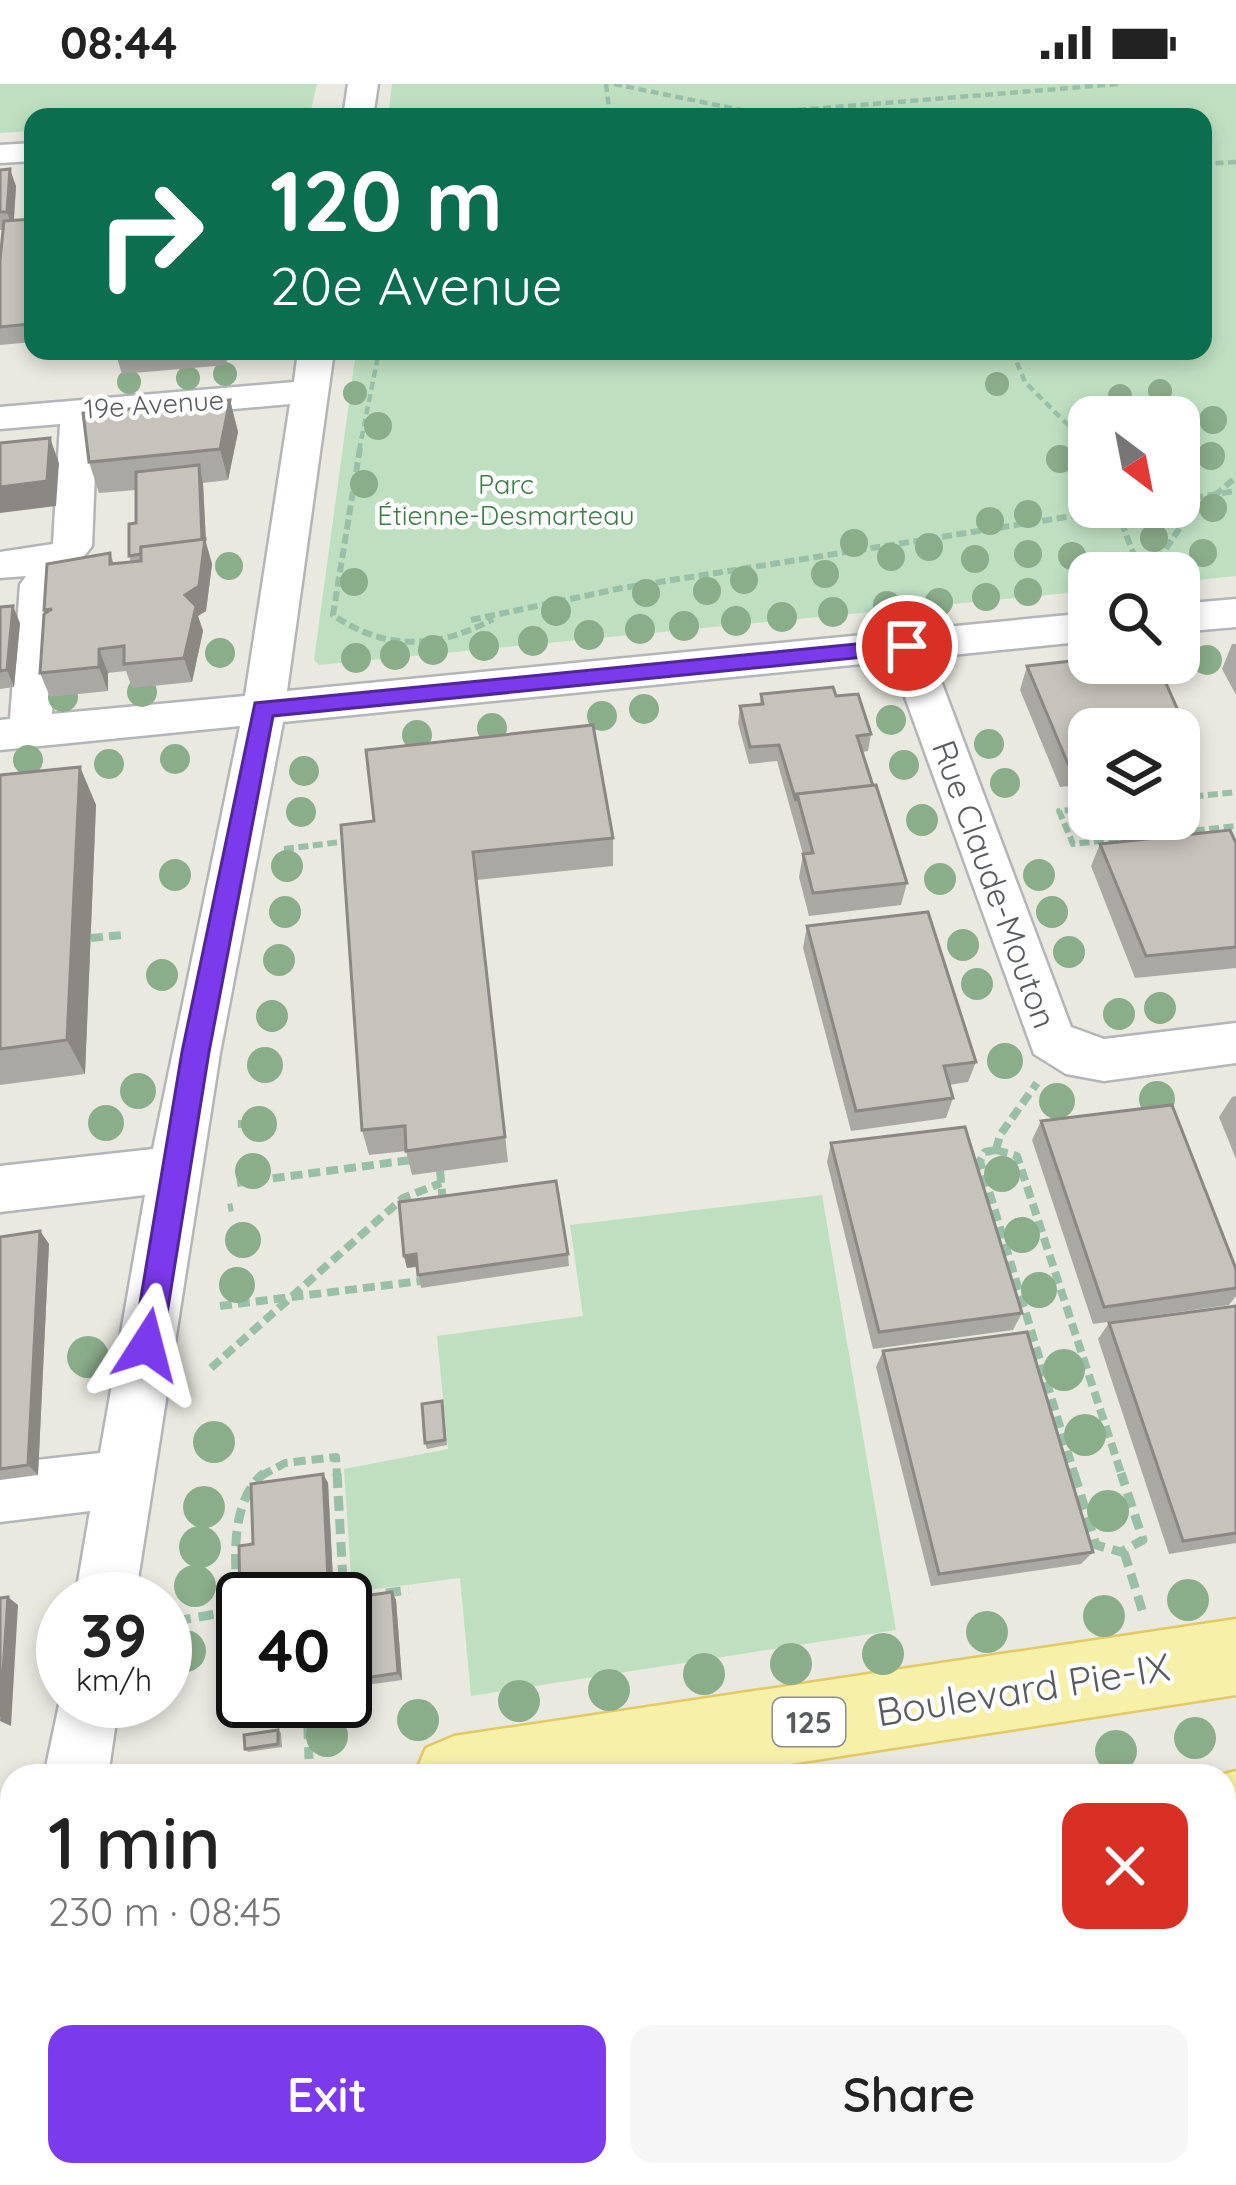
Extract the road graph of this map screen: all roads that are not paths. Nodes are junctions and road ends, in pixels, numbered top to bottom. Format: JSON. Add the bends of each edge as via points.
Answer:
{"nodes":[{"id":1,"x":313,"y":372,"type":"edge"},
{"id":2,"x":79,"y":410,"type":"junction"},
{"id":3,"x":0,"y":418,"type":"edge"},
{"id":4,"x":61,"y":559,"type":"junction"},
{"id":5,"x":0,"y":565,"type":"edge"},
{"id":6,"x":1236,"y":613,"type":"edge"},
{"id":7,"x":1200,"y":616,"type":"edge"},
{"id":8,"x":1068,"y":629,"type":"edge"},
{"id":9,"x":907,"y":646,"type":"junction"},
{"id":10,"x":263,"y":709,"type":"junction"},
{"id":11,"x":15,"y":734,"type":"edge"},
{"id":12,"x":1236,"y":1043,"type":"edge"},
{"id":13,"x":178,"y":1168,"type":"junction"},
{"id":14,"x":0,"y":1189,"type":"edge"},
{"id":15,"x":126,"y":1478,"type":"junction"},
{"id":16,"x":0,"y":1493,"type":"edge"},
{"id":17,"x":110,"y":1572,"type":"edge"},
{"id":18,"x":1236,"y":1657,"type":"edge"},
{"id":19,"x":84,"y":1728,"type":"edge"},
{"id":20,"x":78,"y":1764,"type":"edge"},
{"id":21,"x":533,"y":1764,"type":"edge"}],
"edges":[{"from":1,"to":2,"type":"street","name":"19e Avenue"},
{"from":1,"to":10,"type":"street"},
{"from":2,"to":3,"type":"street","name":"19e Avenue"},
{"from":2,"to":4,"type":"street","via":[[72,546]]},
{"from":4,"to":5,"type":"street"},
{"from":4,"to":11,"type":"street","via":[[40,585]]},
{"from":6,"to":7,"type":"street"},
{"from":8,"to":9,"type":"street"},
{"from":9,"to":10,"type":"street"},
{"from":9,"to":12,"type":"street","name":"Rue Claude-Mouton","via":[[1052,1066]]},
{"from":10,"to":11,"type":"street"},
{"from":10,"to":13,"type":"street"},
{"from":13,"to":14,"type":"street"},
{"from":13,"to":15,"type":"street"},
{"from":15,"to":16,"type":"street"},
{"from":15,"to":17,"type":"street"},
{"from":18,"to":21,"type":"main road","name":"Boulevard Pie-IX","number":"125"},
{"from":19,"to":20,"type":"street"}]}
